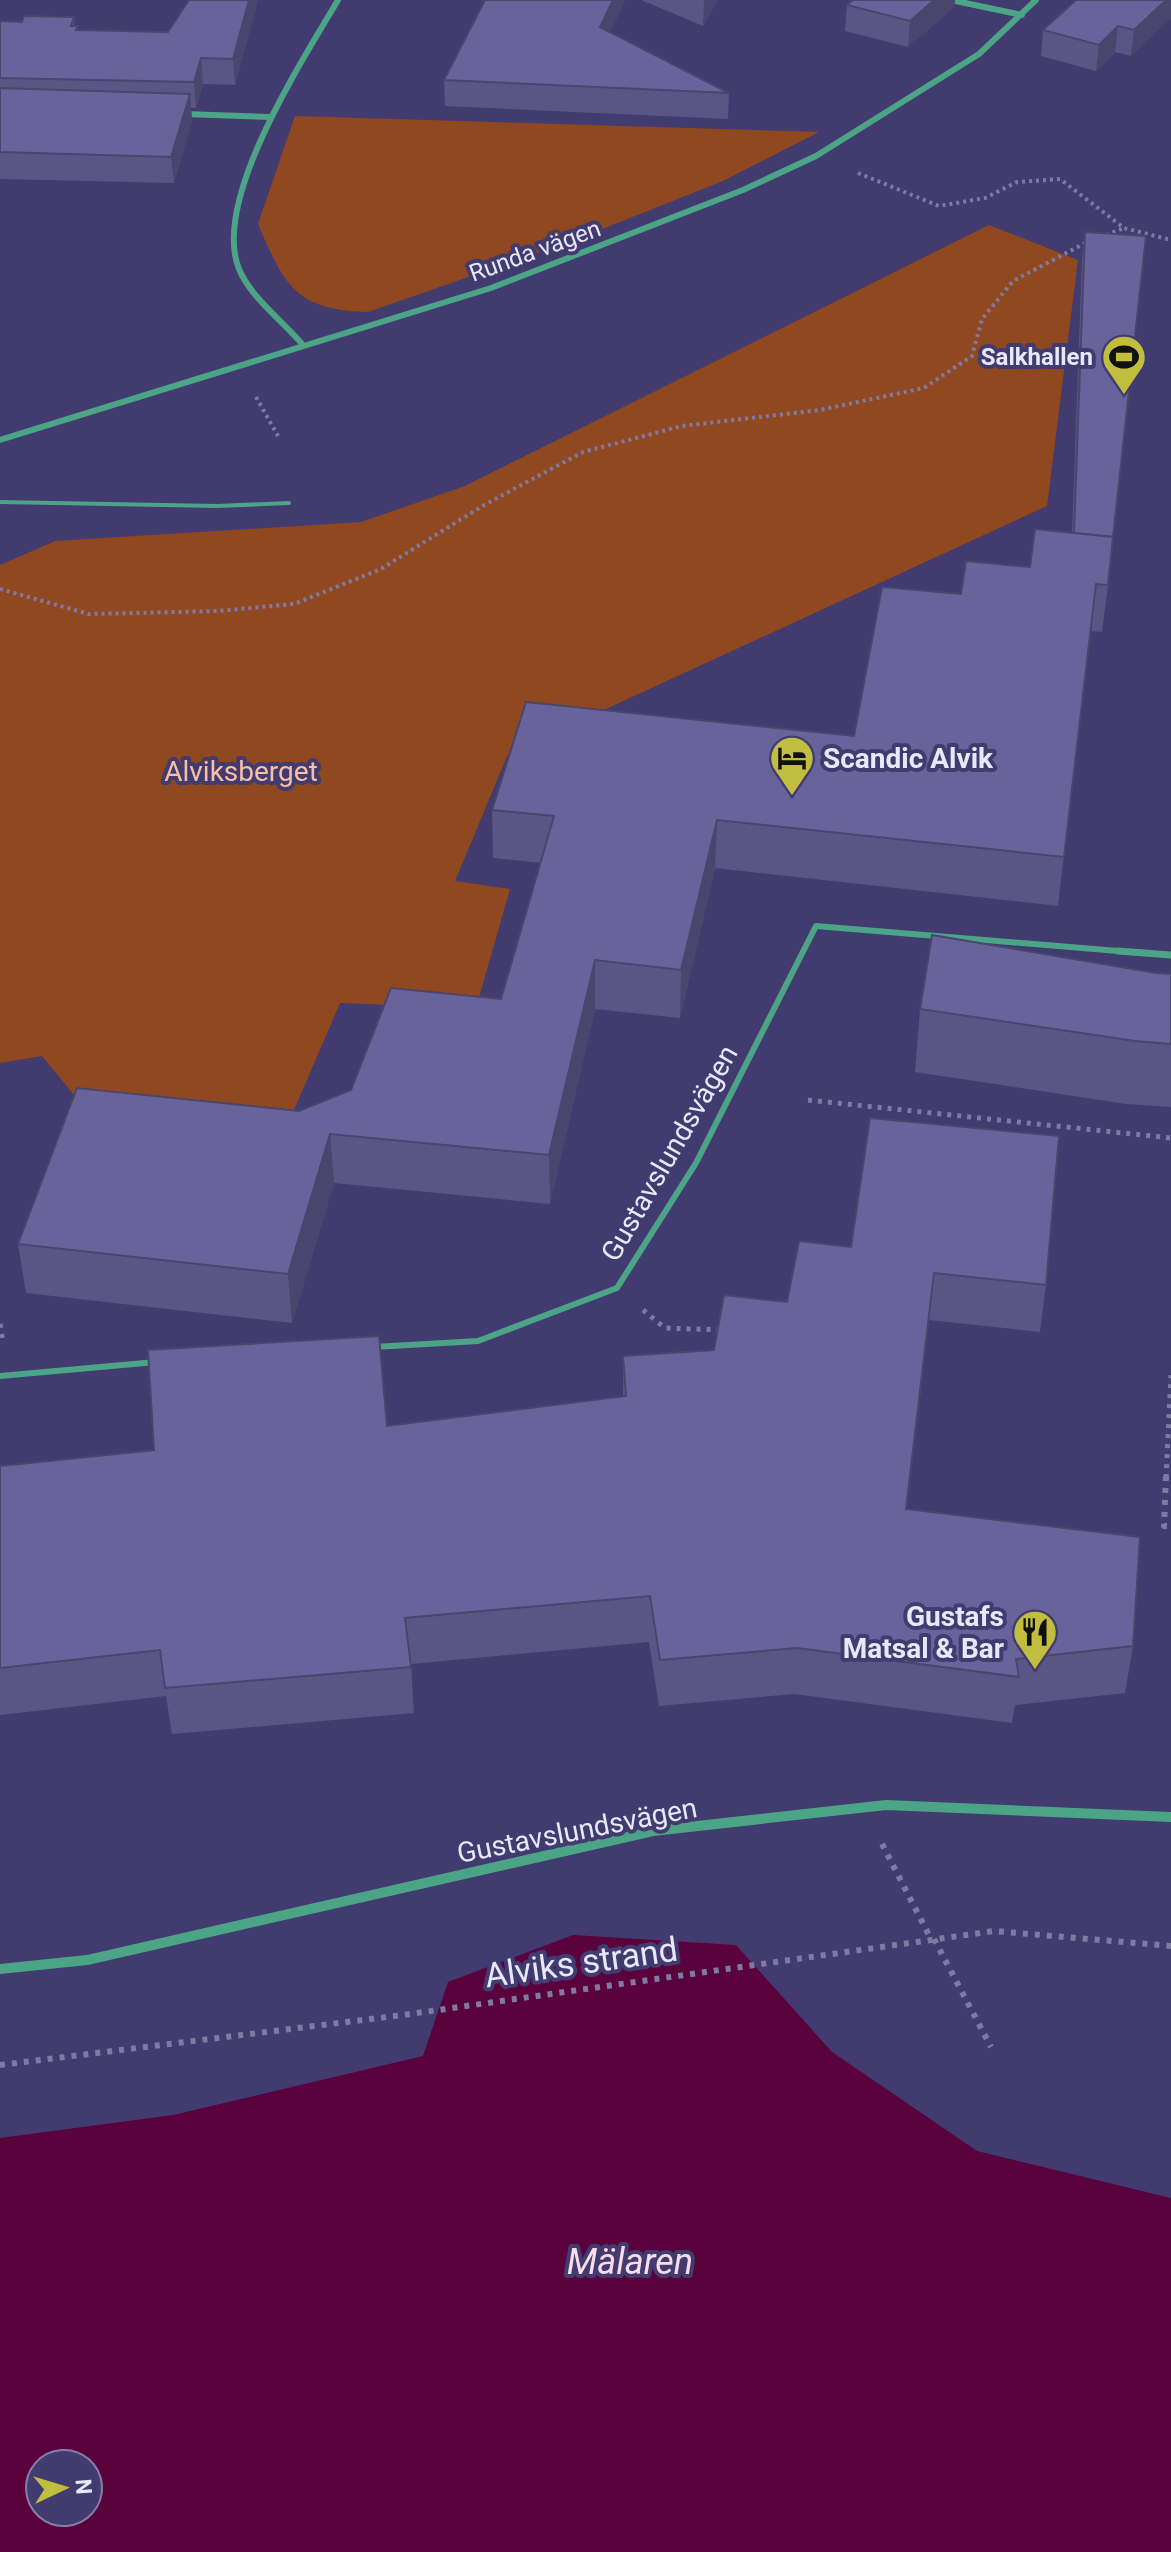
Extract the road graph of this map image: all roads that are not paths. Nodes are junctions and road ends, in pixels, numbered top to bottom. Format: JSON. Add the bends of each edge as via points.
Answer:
{"nodes":[{"id":1,"x":338,"y":0,"type":"edge"},
{"id":2,"x":951,"y":0,"type":"edge"},
{"id":3,"x":1036,"y":0,"type":"edge"},
{"id":4,"x":1022,"y":15,"type":"junction"},
{"id":5,"x":175,"y":114,"type":"edge"},
{"id":6,"x":271,"y":117,"type":"junction"},
{"id":7,"x":302,"y":344,"type":"junction"},
{"id":8,"x":0,"y":440,"type":"edge"},
{"id":9,"x":0,"y":502,"type":"edge"},
{"id":10,"x":289,"y":503,"type":"dead end"},
{"id":11,"x":1118,"y":951,"type":"joint"},
{"id":12,"x":1171,"y":955,"type":"edge"},
{"id":13,"x":367,"y":1348,"type":"edge"},
{"id":14,"x":169,"y":1361,"type":"edge"},
{"id":15,"x":0,"y":1376,"type":"edge"},
{"id":16,"x":1171,"y":1817,"type":"edge"},
{"id":17,"x":0,"y":1969,"type":"edge"}],
"edges":[{"from":1,"to":6,"type":"street"},
{"from":2,"to":4,"type":"street"},
{"from":3,"to":4,"type":"street","name":"Runda vägen"},
{"from":4,"to":7,"type":"street","name":"Runda vägen","via":[[979,54],[816,156],[606,246],[491,288]]},
{"from":5,"to":6,"type":"street"},
{"from":6,"to":7,"type":"street","via":[[233,228],[239,268]]},
{"from":7,"to":8,"type":"street","name":"Runda vägen"},
{"from":9,"to":10,"type":"lane"},
{"from":11,"to":12,"type":"street","name":"Gustavslundsvägen"},
{"from":11,"to":13,"type":"lane","name":"Gustavslundsvägen","via":[[816,926],[696,1163],[617,1288],[478,1341]]},
{"from":14,"to":15,"type":"lane"},
{"from":16,"to":17,"type":"street","name":"Gustavslundsvägen","via":[[886,1805],[653,1831],[87,1960]]}]}
